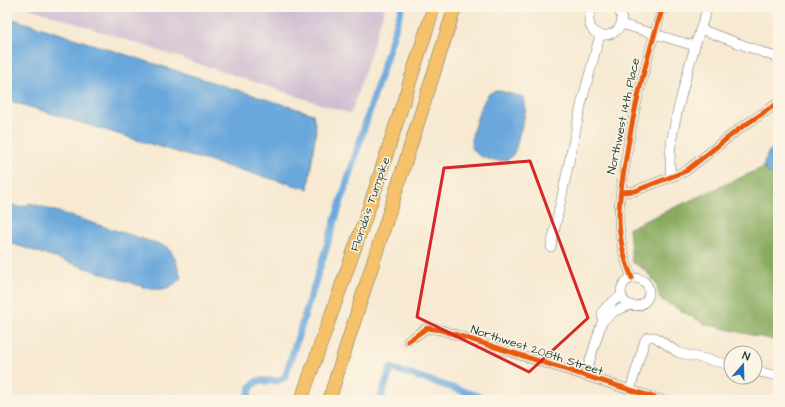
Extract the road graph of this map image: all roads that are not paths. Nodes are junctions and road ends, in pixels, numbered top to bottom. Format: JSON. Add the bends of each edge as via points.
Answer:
{"nodes":[{"id":1,"x":434,"y":7,"type":"edge"},
{"id":2,"x":455,"y":7,"type":"edge"},
{"id":3,"x":463,"y":7,"type":"edge"},
{"id":4,"x":594,"y":7,"type":"edge"},
{"id":5,"x":616,"y":7,"type":"edge"},
{"id":6,"x":663,"y":7,"type":"edge"},
{"id":7,"x":708,"y":7,"type":"edge"},
{"id":8,"x":621,"y":24,"type":"junction"},
{"id":9,"x":700,"y":29,"type":"junction"},
{"id":10,"x":654,"y":34,"type":"junction"},
{"id":11,"x":600,"y":35,"type":"junction"},
{"id":12,"x":446,"y":36,"type":"junction"},
{"id":13,"x":695,"y":46,"type":"junction"},
{"id":14,"x":778,"y":58,"type":"edge"},
{"id":15,"x":778,"y":103,"type":"edge"},
{"id":16,"x":671,"y":177,"type":"junction"},
{"id":17,"x":621,"y":192,"type":"junction"},
{"id":18,"x":552,"y":247,"type":"dead end"},
{"id":19,"x":632,"y":278,"type":"junction"},
{"id":20,"x":622,"y":295,"type":"junction"},
{"id":21,"x":631,"y":305,"type":"junction"},
{"id":22,"x":602,"y":322,"type":"junction"},
{"id":23,"x":408,"y":341,"type":"dead end"},
{"id":24,"x":723,"y":363,"type":"edge"},
{"id":25,"x":763,"y":373,"type":"edge"},
{"id":26,"x":585,"y":376,"type":"junction"},
{"id":27,"x":778,"y":376,"type":"edge"},
{"id":28,"x":630,"y":390,"type":"junction"},
{"id":29,"x":301,"y":400,"type":"edge"},
{"id":30,"x":329,"y":400,"type":"edge"},
{"id":31,"x":662,"y":400,"type":"edge"}],
"edges":[{"from":1,"to":29,"type":"highway","name":"Florida's Turnpike","via":[[370,205]]},
{"from":2,"to":12,"type":"highway","name":"Florida's Turnpike"},
{"from":3,"to":12,"type":"highway"},
{"from":4,"to":11,"type":"street","via":[[589,19],[593,30]]},
{"from":5,"to":8,"type":"street","via":[[622,18]]},
{"from":6,"to":10,"type":"street","name":"Northwest 14th Place"},
{"from":7,"to":9,"type":"street"},
{"from":8,"to":10,"type":"street"},
{"from":8,"to":11,"type":"street","via":[[614,33]]},
{"from":9,"to":13,"type":"street"},
{"from":9,"to":14,"type":"street"},
{"from":10,"to":13,"type":"street"},
{"from":10,"to":17,"type":"street","name":"Northwest 14th Place","via":[[629,138]]},
{"from":11,"to":18,"type":"street","via":[[582,101]]},
{"from":12,"to":30,"type":"highway","name":"Florida's Turnpike"},
{"from":13,"to":16,"type":"street","via":[[671,145]]},
{"from":15,"to":16,"type":"street","via":[[739,129],[686,171]]},
{"from":16,"to":17,"type":"street","via":[[635,191]]},
{"from":17,"to":19,"type":"street","name":"Northwest 14th Place","via":[[620,233],[623,255]]},
{"from":19,"to":20,"type":"street","via":[[622,287]]},
{"from":19,"to":21,"type":"street","via":[[645,281],[649,294],[641,305]]},
{"from":20,"to":21,"type":"street"},
{"from":20,"to":22,"type":"street","via":[[602,312]]},
{"from":21,"to":22,"type":"street","via":[[615,311]]},
{"from":22,"to":26,"type":"street"},
{"from":23,"to":26,"type":"street","name":"Northwest 208th Street","via":[[427,328],[441,330]]},
{"from":24,"to":28,"type":"street","via":[[679,353],[655,337],[648,336]]},
{"from":25,"to":27,"type":"street"},
{"from":26,"to":28,"type":"street","name":"Northwest 208th Street"},
{"from":28,"to":31,"type":"street","name":"Northwest 208th Street"}]}
